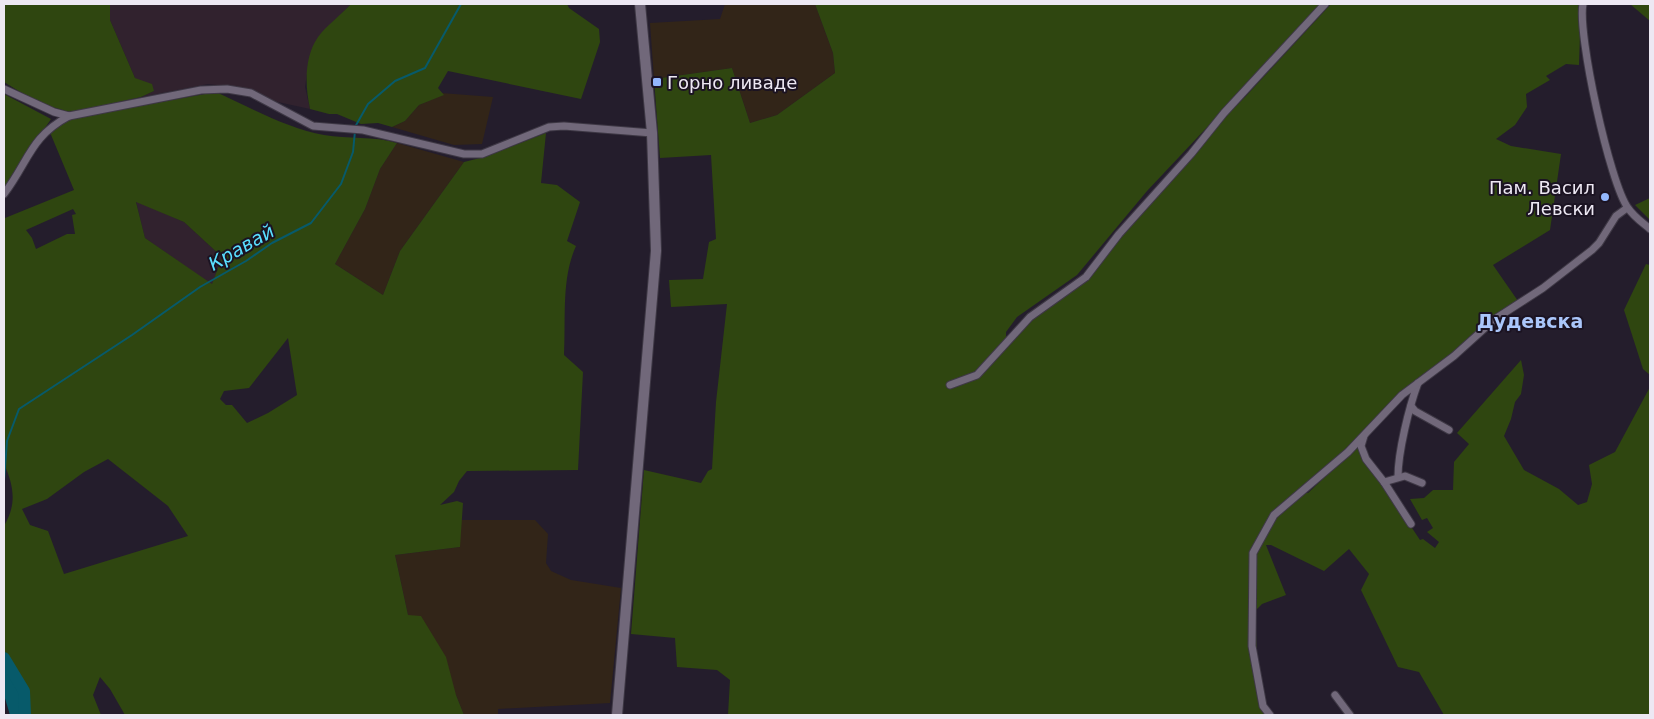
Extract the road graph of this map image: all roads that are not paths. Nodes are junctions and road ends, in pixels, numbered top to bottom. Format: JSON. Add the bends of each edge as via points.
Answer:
{"nodes":[{"id":1,"x":640,"y":4,"type":"edge"},
{"id":2,"x":1325,"y":4,"type":"edge"},
{"id":3,"x":1583,"y":4,"type":"edge"},
{"id":4,"x":4,"y":89,"type":"edge"},
{"id":5,"x":69,"y":116,"type":"junction"},
{"id":6,"x":652,"y":133,"type":"junction"},
{"id":7,"x":4,"y":194,"type":"edge"},
{"id":8,"x":1627,"y":208,"type":"junction"},
{"id":9,"x":1650,"y":229,"type":"edge"},
{"id":10,"x":1418,"y":383,"type":"junction"},
{"id":11,"x":950,"y":385,"type":"dead end"},
{"id":12,"x":1411,"y":406,"type":"junction"},
{"id":13,"x":1449,"y":430,"type":"dead end"},
{"id":14,"x":1364,"y":436,"type":"junction"},
{"id":15,"x":1398,"y":476,"type":"junction"},
{"id":16,"x":1384,"y":482,"type":"junction"},
{"id":17,"x":1422,"y":483,"type":"dead end"},
{"id":18,"x":1411,"y":524,"type":"dead end"},
{"id":19,"x":1335,"y":695,"type":"dead end"},
{"id":20,"x":617,"y":715,"type":"edge"},
{"id":21,"x":1270,"y":715,"type":"edge"},
{"id":22,"x":1350,"y":715,"type":"edge"}],
"edges":[{"from":1,"to":6,"type":"street"},
{"from":2,"to":11,"type":"street","via":[[1224,113],[1086,276],[1030,317],[976,375]]},
{"from":3,"to":8,"type":"street","via":[[1582,28],[1600,121]]},
{"from":4,"to":5,"type":"street"},
{"from":5,"to":6,"type":"street","via":[[201,90],[227,89],[251,93],[313,126],[363,130],[464,154],[482,154],[549,128],[564,126]]},
{"from":5,"to":7,"type":"street","via":[[51,125],[39,137]]},
{"from":6,"to":20,"type":"street","via":[[656,251]]},
{"from":8,"to":9,"type":"street"},
{"from":8,"to":10,"type":"street","via":[[1616,216],[1592,250],[1543,288],[1495,319]]},
{"from":10,"to":12,"type":"street"},
{"from":10,"to":14,"type":"street","via":[[1402,395]]},
{"from":12,"to":13,"type":"street"},
{"from":12,"to":15,"type":"street","via":[[1398,461]]},
{"from":14,"to":16,"type":"street","via":[[1361,446],[1366,459]]},
{"from":14,"to":21,"type":"street","via":[[1274,515],[1253,553],[1252,646],[1263,706]]},
{"from":15,"to":16,"type":"street"},
{"from":15,"to":17,"type":"street"},
{"from":16,"to":18,"type":"street"},
{"from":19,"to":22,"type":"street"}]}
